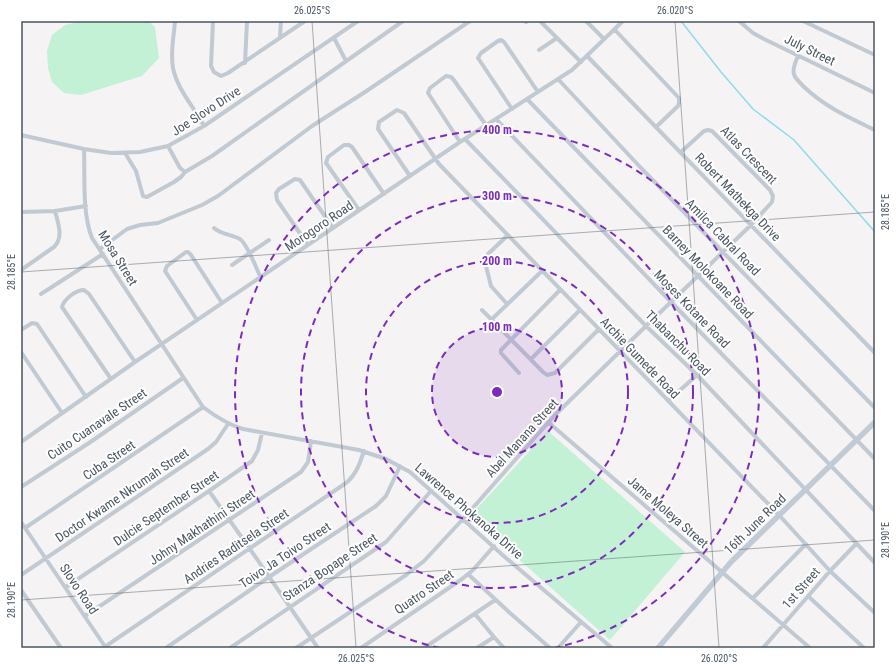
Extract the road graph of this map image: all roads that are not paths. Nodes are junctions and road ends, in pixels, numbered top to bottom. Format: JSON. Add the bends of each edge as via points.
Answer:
{"nodes":[{"id":1,"x":175,"y":21,"type":"edge"},
{"id":2,"x":213,"y":21,"type":"edge"},
{"id":3,"x":247,"y":21,"type":"edge"},
{"id":4,"x":282,"y":21,"type":"edge"},
{"id":5,"x":304,"y":21,"type":"edge"},
{"id":6,"x":358,"y":21,"type":"edge"},
{"id":7,"x":403,"y":21,"type":"edge"},
{"id":8,"x":470,"y":21,"type":"edge"},
{"id":9,"x":540,"y":21,"type":"edge"},
{"id":10,"x":586,"y":21,"type":"edge"},
{"id":11,"x":624,"y":21,"type":"edge"},
{"id":12,"x":739,"y":21,"type":"edge"},
{"id":13,"x":803,"y":21,"type":"edge"},
{"id":14,"x":615,"y":30,"type":"junction"},
{"id":15,"x":280,"y":37,"type":"junction"},
{"id":16,"x":334,"y":38,"type":"junction"},
{"id":17,"x":556,"y":38,"type":"junction"},
{"id":18,"x":604,"y":39,"type":"junction"},
{"id":19,"x":539,"y":50,"type":"dead end"},
{"id":20,"x":875,"y":55,"type":"edge"},
{"id":21,"x":587,"y":56,"type":"junction"},
{"id":22,"x":798,"y":56,"type":"junction"},
{"id":23,"x":346,"y":61,"type":"junction"},
{"id":24,"x":581,"y":62,"type":"junction"},
{"id":25,"x":244,"y":63,"type":"junction"},
{"id":26,"x":558,"y":79,"type":"junction"},
{"id":27,"x":538,"y":92,"type":"junction"},
{"id":28,"x":875,"y":93,"type":"edge"},
{"id":29,"x":527,"y":99,"type":"junction"},
{"id":30,"x":512,"y":109,"type":"junction"},
{"id":31,"x":496,"y":119,"type":"junction"},
{"id":32,"x":486,"y":125,"type":"junction"},
{"id":33,"x":204,"y":126,"type":"junction"},
{"id":34,"x":656,"y":127,"type":"junction"},
{"id":35,"x":875,"y":130,"type":"edge"},
{"id":36,"x":21,"y":136,"type":"edge"},
{"id":37,"x":465,"y":139,"type":"junction"},
{"id":38,"x":460,"y":142,"type":"junction"},
{"id":39,"x":168,"y":146,"type":"junction"},
{"id":40,"x":84,"y":149,"type":"junction"},
{"id":41,"x":681,"y":152,"type":"junction"},
{"id":42,"x":125,"y":153,"type":"junction"},
{"id":43,"x":435,"y":159,"type":"junction"},
{"id":44,"x":185,"y":172,"type":"junction"},
{"id":45,"x":410,"y":176,"type":"junction"},
{"id":46,"x":384,"y":194,"type":"junction"},
{"id":47,"x":86,"y":206,"type":"junction"},
{"id":48,"x":359,"y":210,"type":"junction"},
{"id":49,"x":55,"y":211,"type":"junction"},
{"id":50,"x":22,"y":214,"type":"edge"},
{"id":51,"x":751,"y":225,"type":"junction"},
{"id":52,"x":214,"y":228,"type":"dead end"},
{"id":53,"x":333,"y":228,"type":"junction"},
{"id":54,"x":508,"y":235,"type":"junction"},
{"id":55,"x":269,"y":240,"type":"dead end"},
{"id":56,"x":308,"y":245,"type":"junction"},
{"id":57,"x":100,"y":250,"type":"junction"},
{"id":58,"x":723,"y":251,"type":"junction"},
{"id":59,"x":249,"y":253,"type":"junction"},
{"id":60,"x":103,"y":254,"type":"junction"},
{"id":61,"x":232,"y":265,"type":"dead end"},
{"id":62,"x":21,"y":270,"type":"edge"},
{"id":63,"x":542,"y":271,"type":"junction"},
{"id":64,"x":698,"y":276,"type":"junction"},
{"id":65,"x":261,"y":278,"type":"junction"},
{"id":66,"x":560,"y":290,"type":"junction"},
{"id":67,"x":41,"y":294,"type":"dead end"},
{"id":68,"x":671,"y":302,"type":"junction"},
{"id":69,"x":222,"y":303,"type":"junction"},
{"id":70,"x":507,"y":304,"type":"junction"},
{"id":71,"x":482,"y":310,"type":"dead end"},
{"id":72,"x":580,"y":310,"type":"junction"},
{"id":73,"x":492,"y":319,"type":"junction"},
{"id":74,"x":197,"y":320,"type":"junction"},
{"id":75,"x":646,"y":326,"type":"junction"},
{"id":76,"x":21,"y":330,"type":"edge"},
{"id":77,"x":598,"y":330,"type":"junction"},
{"id":78,"x":512,"y":339,"type":"junction"},
{"id":79,"x":162,"y":344,"type":"junction"},
{"id":80,"x":21,"y":352,"type":"edge"},
{"id":81,"x":620,"y":352,"type":"junction"},
{"id":82,"x":875,"y":353,"type":"edge"},
{"id":83,"x":531,"y":359,"type":"junction"},
{"id":84,"x":135,"y":362,"type":"junction"},
{"id":85,"x":519,"y":373,"type":"dead end"},
{"id":86,"x":697,"y":375,"type":"junction"},
{"id":87,"x":183,"y":378,"type":"junction"},
{"id":88,"x":111,"y":379,"type":"junction"},
{"id":89,"x":86,"y":396,"type":"junction"},
{"id":90,"x":668,"y":401,"type":"junction"},
{"id":91,"x":203,"y":407,"type":"junction"},
{"id":92,"x":875,"y":408,"type":"edge"},
{"id":93,"x":62,"y":413,"type":"junction"},
{"id":94,"x":548,"y":422,"type":"junction"},
{"id":95,"x":875,"y":422,"type":"edge"},
{"id":96,"x":228,"y":424,"type":"junction"},
{"id":97,"x":262,"y":433,"type":"junction"},
{"id":98,"x":311,"y":440,"type":"junction"},
{"id":99,"x":857,"y":440,"type":"junction"},
{"id":100,"x":21,"y":442,"type":"edge"},
{"id":101,"x":364,"y":451,"type":"junction"},
{"id":102,"x":875,"y":459,"type":"edge"},
{"id":103,"x":831,"y":465,"type":"junction"},
{"id":104,"x":400,"y":466,"type":"junction"},
{"id":105,"x":21,"y":487,"type":"edge"},
{"id":106,"x":805,"y":490,"type":"junction"},
{"id":107,"x":209,"y":491,"type":"junction"},
{"id":108,"x":431,"y":491,"type":"junction"},
{"id":109,"x":875,"y":511,"type":"edge"},
{"id":110,"x":779,"y":515,"type":"junction"},
{"id":111,"x":464,"y":519,"type":"junction"},
{"id":112,"x":230,"y":520,"type":"junction"},
{"id":113,"x":21,"y":522,"type":"edge"},
{"id":114,"x":26,"y":528,"type":"junction"},
{"id":115,"x":806,"y":544,"type":"junction"},
{"id":116,"x":856,"y":544,"type":"junction"},
{"id":117,"x":494,"y":546,"type":"junction"},
{"id":118,"x":250,"y":549,"type":"junction"},
{"id":119,"x":46,"y":558,"type":"junction"},
{"id":120,"x":875,"y":563,"type":"edge"},
{"id":121,"x":830,"y":570,"type":"junction"},
{"id":122,"x":722,"y":572,"type":"junction"},
{"id":123,"x":468,"y":574,"type":"junction"},
{"id":124,"x":21,"y":575,"type":"edge"},
{"id":125,"x":269,"y":577,"type":"junction"},
{"id":126,"x":66,"y":587,"type":"junction"},
{"id":127,"x":21,"y":590,"type":"edge"},
{"id":128,"x":808,"y":596,"type":"junction"},
{"id":129,"x":752,"y":598,"type":"junction"},
{"id":130,"x":495,"y":600,"type":"junction"},
{"id":131,"x":290,"y":607,"type":"junction"},
{"id":132,"x":875,"y":613,"type":"edge"},
{"id":133,"x":475,"y":614,"type":"junction"},
{"id":134,"x":85,"y":616,"type":"junction"},
{"id":135,"x":582,"y":622,"type":"junction"},
{"id":136,"x":783,"y":625,"type":"junction"},
{"id":137,"x":311,"y":637,"type":"junction"},
{"id":138,"x":494,"y":637,"type":"junction"},
{"id":139,"x":606,"y":646,"type":"edge"},
{"id":140,"x":106,"y":647,"type":"edge"},
{"id":141,"x":61,"y":648,"type":"edge"},
{"id":142,"x":166,"y":648,"type":"edge"},
{"id":143,"x":230,"y":648,"type":"edge"},
{"id":144,"x":296,"y":648,"type":"edge"},
{"id":145,"x":318,"y":648,"type":"edge"},
{"id":146,"x":360,"y":648,"type":"edge"},
{"id":147,"x":424,"y":648,"type":"edge"},
{"id":148,"x":477,"y":648,"type":"edge"},
{"id":149,"x":504,"y":648,"type":"edge"},
{"id":150,"x":550,"y":648,"type":"edge"},
{"id":151,"x":558,"y":648,"type":"edge"},
{"id":152,"x":612,"y":648,"type":"edge"},
{"id":153,"x":658,"y":648,"type":"edge"},
{"id":154,"x":763,"y":648,"type":"edge"},
{"id":155,"x":810,"y":648,"type":"edge"},
{"id":156,"x":864,"y":648,"type":"edge"}],
"edges":[{"from":1,"to":33,"type":"street","via":[[172,52],[175,74]]},
{"from":2,"to":25,"type":"street","via":[[210,63],[214,72],[224,75]]},
{"from":3,"to":25,"type":"street"},
{"from":4,"to":15,"type":"street"},
{"from":5,"to":15,"type":"street"},
{"from":6,"to":16,"type":"street","name":"Joe Slovo Drive"},
{"from":7,"to":23,"type":"street"},
{"from":8,"to":57,"type":"street","via":[[312,126],[218,196],[158,223],[127,229]]},
{"from":9,"to":17,"type":"street"},
{"from":10,"to":18,"type":"street"},
{"from":11,"to":14,"type":"street","name":"Morogoro Road"},
{"from":12,"to":22,"type":"street","name":"July Street","via":[[758,36]]},
{"from":13,"to":20,"type":"street"},
{"from":14,"to":18,"type":"street","name":"Morogoro Road"},
{"from":14,"to":34,"type":"street","via":[[679,98],[678,106]]},
{"from":15,"to":25,"type":"street"},
{"from":16,"to":23,"type":"street"},
{"from":16,"to":33,"type":"street","name":"Joe Slovo Drive"},
{"from":17,"to":19,"type":"street"},
{"from":17,"to":24,"type":"street"},
{"from":18,"to":21,"type":"street","name":"Morogoro Road"},
{"from":21,"to":24,"type":"street","name":"Morogoro Road"},
{"from":21,"to":34,"type":"street","name":"Robert Mathekga Drive"},
{"from":22,"to":28,"type":"street","name":"July Street"},
{"from":22,"to":35,"type":"street","via":[[794,68],[797,80],[827,106]]},
{"from":23,"to":44,"type":"street","via":[[212,156]]},
{"from":24,"to":26,"type":"street","name":"Morogoro Road"},
{"from":26,"to":27,"type":"street","name":"Morogoro Road"},
{"from":26,"to":58,"type":"street","name":"Amilca Cabral Road"},
{"from":27,"to":29,"type":"street","name":"Morogoro Road"},
{"from":27,"to":30,"type":"street","via":[[504,42],[500,40],[478,58]]},
{"from":29,"to":30,"type":"street","name":"Morogoro Road"},
{"from":29,"to":64,"type":"street","name":"Barney Molokoane Road"},
{"from":30,"to":31,"type":"street","name":"Morogoro Road"},
{"from":31,"to":32,"type":"street","name":"Morogoro Road"},
{"from":31,"to":68,"type":"street","name":"Moses Kotane Road"},
{"from":32,"to":37,"type":"street","name":"Morogoro Road"},
{"from":32,"to":38,"type":"street","via":[[453,79],[446,76],[430,88],[428,93]]},
{"from":33,"to":39,"type":"street","name":"Joe Slovo Drive"},
{"from":34,"to":41,"type":"street","name":"Robert Mathekga Drive"},
{"from":36,"to":40,"type":"street","name":"Joe Slovo Drive"},
{"from":37,"to":38,"type":"street","name":"Morogoro Road"},
{"from":37,"to":75,"type":"street","name":"Thabanchu Road"},
{"from":38,"to":43,"type":"street","name":"Morogoro Road"},
{"from":39,"to":42,"type":"street","name":"Joe Slovo Drive"},
{"from":39,"to":44,"type":"street"},
{"from":40,"to":42,"type":"street","name":"Joe Slovo Drive"},
{"from":40,"to":47,"type":"street","name":"Mosa Street"},
{"from":41,"to":51,"type":"street","name":"Robert Mathekga Drive"},
{"from":41,"to":51,"type":"street","name":"Atlas Crescent","via":[[704,131],[714,132],[772,194],[772,202]]},
{"from":42,"to":44,"type":"street","via":[[134,168],[145,198],[174,182]]},
{"from":43,"to":45,"type":"street","name":"Morogoro Road"},
{"from":43,"to":45,"type":"street","name":"Archie Gumede Road","via":[[402,111],[394,111],[377,126]]},
{"from":43,"to":54,"type":"street","name":"Archie Gumede Road"},
{"from":45,"to":46,"type":"street","name":"Morogoro Road"},
{"from":46,"to":48,"type":"street","name":"Morogoro Road"},
{"from":46,"to":48,"type":"street","via":[[352,147],[347,145],[340,148],[326,161]]},
{"from":47,"to":49,"type":"street"},
{"from":47,"to":57,"type":"street","name":"Mosa Street","via":[[90,232]]},
{"from":48,"to":53,"type":"street","name":"Morogoro Road"},
{"from":49,"to":50,"type":"street"},
{"from":49,"to":62,"type":"street","via":[[60,233],[59,243]]},
{"from":51,"to":58,"type":"street","name":"Abel Manana Street"},
{"from":51,"to":82,"type":"street","name":"Robert Mathekga Drive"},
{"from":52,"to":59,"type":"street","via":[[222,234],[240,239]]},
{"from":53,"to":56,"type":"street","name":"Morogoro Road"},
{"from":53,"to":56,"type":"street","via":[[300,180],[293,180],[279,189],[276,193],[277,200]]},
{"from":54,"to":63,"type":"street","name":"Archie Gumede Road"},
{"from":54,"to":70,"type":"street","via":[[487,256],[485,262],[491,286]]},
{"from":55,"to":59,"type":"street"},
{"from":56,"to":65,"type":"street","name":"Morogoro Road"},
{"from":57,"to":60,"type":"street","name":"Mosa Street"},
{"from":58,"to":64,"type":"street","name":"Abel Manana Street"},
{"from":58,"to":92,"type":"street","name":"Amilca Cabral Road"},
{"from":59,"to":61,"type":"street"},
{"from":59,"to":65,"type":"street"},
{"from":60,"to":67,"type":"street"},
{"from":60,"to":79,"type":"street","name":"Mosa Street"},
{"from":63,"to":66,"type":"street","name":"Archie Gumede Road"},
{"from":63,"to":70,"type":"street"},
{"from":64,"to":68,"type":"street","name":"Abel Manana Street"},
{"from":64,"to":99,"type":"street","name":"Barney Molokoane Road"},
{"from":65,"to":69,"type":"street","name":"Morogoro Road"},
{"from":66,"to":72,"type":"street","name":"Archie Gumede Road"},
{"from":66,"to":78,"type":"street"},
{"from":68,"to":75,"type":"street","name":"Abel Manana Street"},
{"from":68,"to":103,"type":"street","name":"Moses Kotane Road"},
{"from":69,"to":74,"type":"street","name":"Morogoro Road"},
{"from":69,"to":74,"type":"street","via":[[191,255],[186,252],[167,266],[165,271]]},
{"from":70,"to":73,"type":"street"},
{"from":71,"to":73,"type":"street"},
{"from":72,"to":77,"type":"street","name":"Archie Gumede Road"},
{"from":72,"to":83,"type":"street"},
{"from":73,"to":78,"type":"street"},
{"from":74,"to":79,"type":"street","name":"Morogoro Road"},
{"from":75,"to":81,"type":"street","name":"Abel Manana Street"},
{"from":75,"to":86,"type":"street","name":"Thabanchu Road"},
{"from":76,"to":89,"type":"street","via":[[32,323],[37,324]]},
{"from":77,"to":81,"type":"street","name":"Archie Gumede Road"},
{"from":77,"to":83,"type":"street","via":[[555,373],[547,375]]},
{"from":78,"to":83,"type":"street"},
{"from":78,"to":85,"type":"street","via":[[501,352]]},
{"from":79,"to":84,"type":"street","name":"Morogoro Road"},
{"from":79,"to":87,"type":"street","name":"Lawrence Phokanoka Drive"},
{"from":80,"to":93,"type":"street"},
{"from":81,"to":90,"type":"street","name":"Archie Gumede Road"},
{"from":81,"to":94,"type":"street","name":"Abel Manana Street"},
{"from":84,"to":88,"type":"street","name":"Morogoro Road"},
{"from":84,"to":88,"type":"street","via":[[89,294],[84,290],[79,291],[64,301],[62,307]]},
{"from":86,"to":90,"type":"street"},
{"from":86,"to":106,"type":"street","name":"Thabanchu Road"},
{"from":87,"to":91,"type":"street","name":"Lawrence Phokanoka Drive"},
{"from":87,"to":105,"type":"street","name":"Cuito Cuanavale Street"},
{"from":88,"to":89,"type":"street","name":"Morogoro Road"},
{"from":89,"to":93,"type":"street","name":"Morogoro Road"},
{"from":90,"to":110,"type":"street","name":"Archie Gumede Road"},
{"from":91,"to":96,"type":"street","name":"Lawrence Phokanoka Drive"},
{"from":91,"to":114,"type":"street","name":"Cuba Street"},
{"from":93,"to":100,"type":"street","name":"Morogoro Road"},
{"from":94,"to":111,"type":"street","name":"Abel Manana Street"},
{"from":94,"to":122,"type":"street","name":"Jame Moleya Street"},
{"from":95,"to":99,"type":"street","name":"16th June Road"},
{"from":96,"to":97,"type":"street","name":"Lawrence Phokanoka Drive"},
{"from":96,"to":119,"type":"street","name":"Doctor Kwame Nkrumah Street","via":[[208,449]]},
{"from":97,"to":98,"type":"street","name":"Lawrence Phokanoka Drive"},
{"from":97,"to":107,"type":"street","name":"Dulcie September Street","via":[[258,450],[252,460]]},
{"from":98,"to":101,"type":"street","name":"Lawrence Phokanoka Drive"},
{"from":98,"to":112,"type":"street","name":"Johny Makhathini Street","via":[[308,462],[301,472]]},
{"from":99,"to":102,"type":"street","name":"Barney Molokoane Road"},
{"from":99,"to":103,"type":"street","name":"16th June Road"},
{"from":101,"to":104,"type":"street","name":"Lawrence Phokanoka Drive"},
{"from":101,"to":118,"type":"street","name":"Andries Raditsela Street","via":[[350,480]]},
{"from":103,"to":106,"type":"street","name":"16th June Road"},
{"from":103,"to":109,"type":"street","name":"Moses Kotane Road"},
{"from":104,"to":108,"type":"street","name":"Lawrence Phokanoka Drive"},
{"from":104,"to":125,"type":"street","name":"Toivo Ja Toivo Street","via":[[386,496],[376,506]]},
{"from":106,"to":110,"type":"street","name":"16th June Road"},
{"from":106,"to":116,"type":"street","name":"Thabanchu Road"},
{"from":107,"to":112,"type":"street"},
{"from":107,"to":126,"type":"street","name":"Dulcie September Street"},
{"from":108,"to":111,"type":"street","name":"Lawrence Phokanoka Drive"},
{"from":108,"to":131,"type":"street","name":"Stanza Bopape Street","via":[[386,542]]},
{"from":110,"to":115,"type":"street","name":"Archie Gumede Road"},
{"from":110,"to":122,"type":"street","name":"16th June Road"},
{"from":111,"to":117,"type":"street","name":"Lawrence Phokanoka Drive"},
{"from":111,"to":137,"type":"street","name":"Abel Manana Street","via":[[418,567]]},
{"from":112,"to":118,"type":"street"},
{"from":112,"to":134,"type":"street","name":"Johny Makhathini Street"},
{"from":113,"to":114,"type":"street","name":"Slovo Road"},
{"from":114,"to":119,"type":"street","name":"Slovo Road"},
{"from":115,"to":121,"type":"street","name":"Archie Gumede Road"},
{"from":115,"to":129,"type":"street"},
{"from":116,"to":120,"type":"street","name":"Thabanchu Road"},
{"from":116,"to":121,"type":"street","name":"1st Street"},
{"from":117,"to":123,"type":"street","name":"Quatro Street"},
{"from":117,"to":135,"type":"street","name":"Lawrence Phokanoka Drive"},
{"from":118,"to":125,"type":"street"},
{"from":118,"to":140,"type":"street","name":"Andries Raditsela Street"},
{"from":119,"to":124,"type":"street","name":"Doctor Kwame Nkrumah Street"},
{"from":119,"to":126,"type":"street","name":"Slovo Road"},
{"from":121,"to":128,"type":"street","name":"1st Street"},
{"from":121,"to":132,"type":"street","name":"Archie Gumede Road"},
{"from":122,"to":129,"type":"street","name":"Jame Moleya Street"},
{"from":122,"to":153,"type":"street","name":"16th June Road"},
{"from":123,"to":130,"type":"street"},
{"from":123,"to":146,"type":"street","name":"Quatro Street"},
{"from":125,"to":131,"type":"street"},
{"from":125,"to":142,"type":"street","name":"Toivo Ja Toivo Street"},
{"from":126,"to":134,"type":"street","name":"Slovo Road"},
{"from":127,"to":141,"type":"street"},
{"from":128,"to":136,"type":"street","name":"1st Street"},
{"from":128,"to":156,"type":"street"},
{"from":129,"to":136,"type":"street","name":"Jame Moleya Street"},
{"from":130,"to":133,"type":"street"},
{"from":130,"to":150,"type":"street"},
{"from":131,"to":137,"type":"street"},
{"from":131,"to":143,"type":"street","name":"Stanza Bopape Street"},
{"from":133,"to":138,"type":"street"},
{"from":133,"to":147,"type":"street"},
{"from":134,"to":140,"type":"street","name":"Slovo Road"},
{"from":135,"to":139,"type":"street","name":"Lawrence Phokanoka Drive"},
{"from":135,"to":151,"type":"street"},
{"from":136,"to":154,"type":"street","name":"1st Street"},
{"from":136,"to":155,"type":"street","name":"Jame Moleya Street"},
{"from":137,"to":144,"type":"street","name":"Abel Manana Street"},
{"from":137,"to":145,"type":"street"},
{"from":138,"to":148,"type":"street"},
{"from":138,"to":149,"type":"street"},
{"from":139,"to":152,"type":"street","name":"Lawrence Phokanoka Drive"}]}
